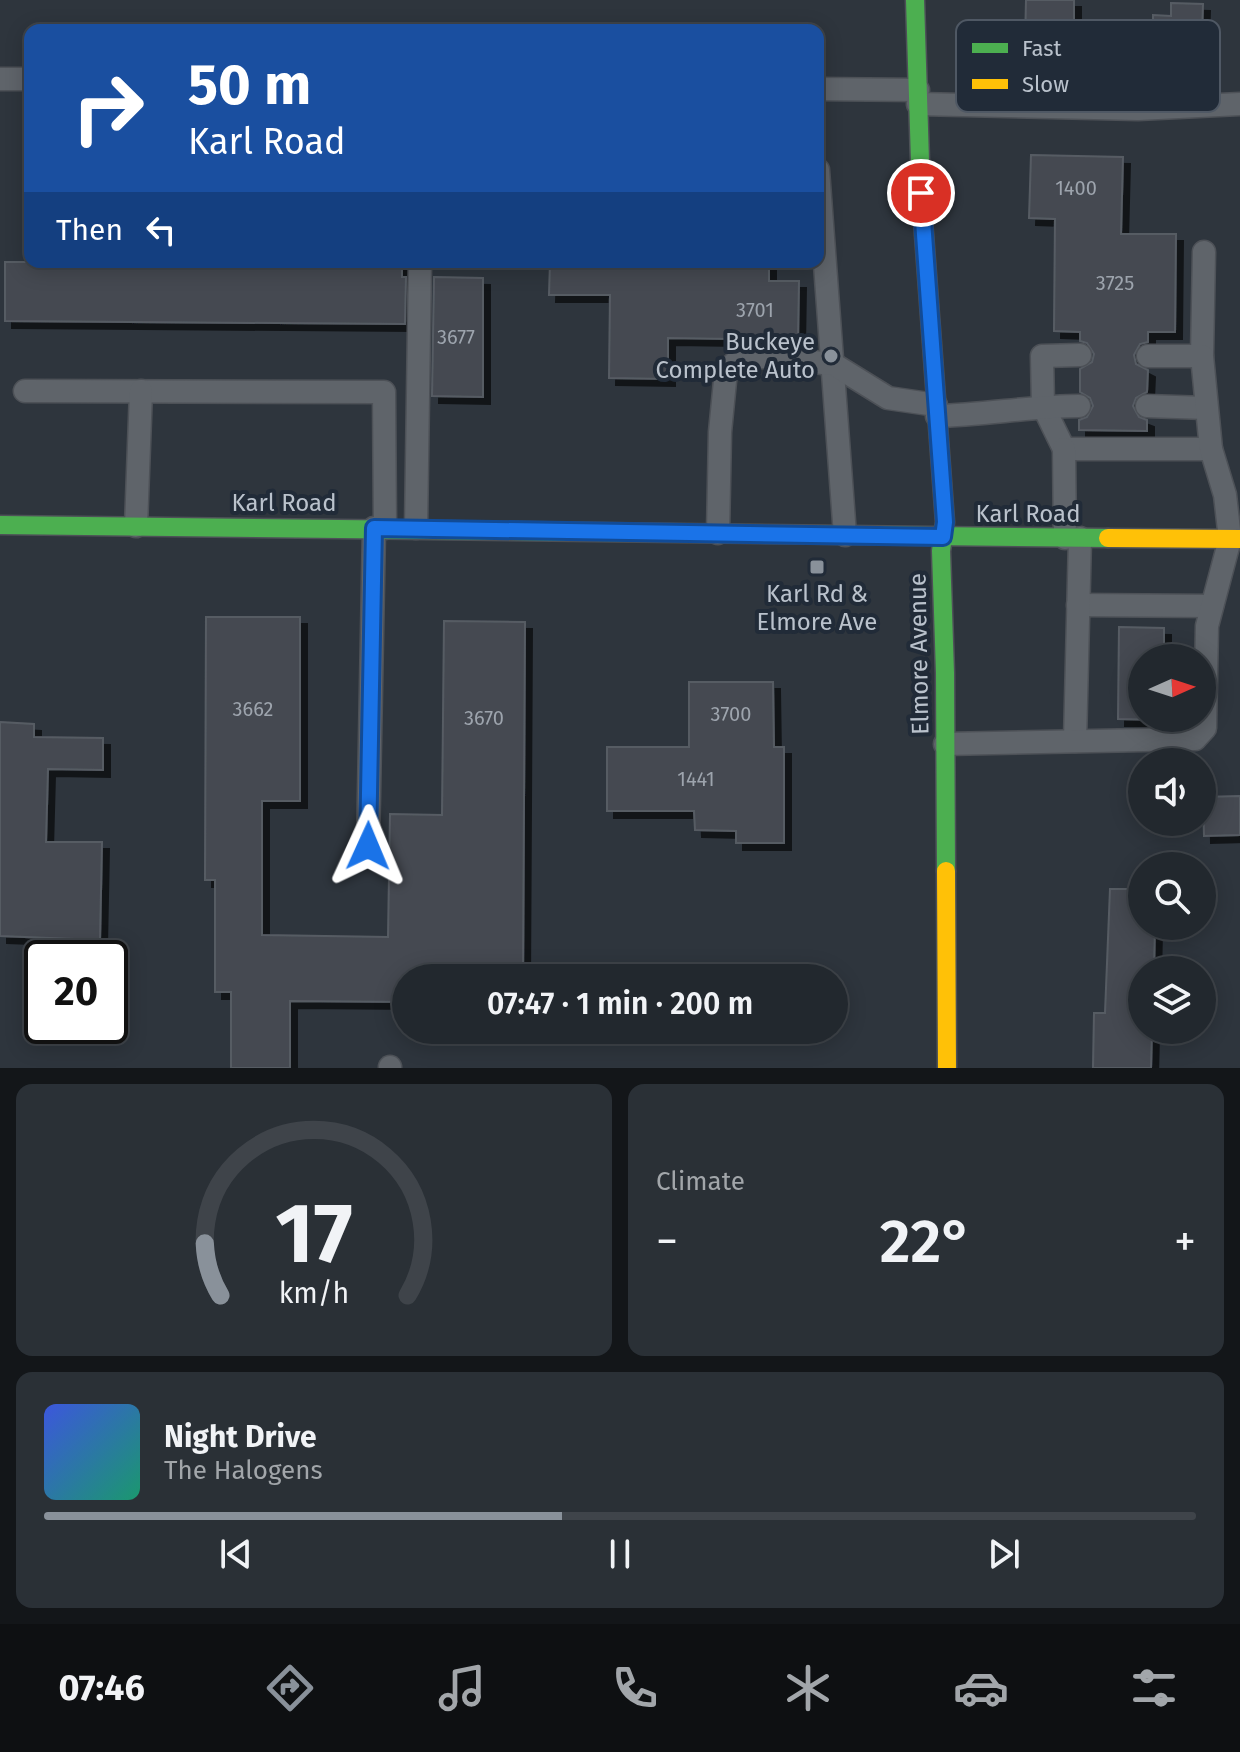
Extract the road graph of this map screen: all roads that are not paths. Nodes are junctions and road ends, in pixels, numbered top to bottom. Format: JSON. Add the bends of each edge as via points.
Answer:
{"nodes":[{"id":1,"x":915,"y":0,"type":"edge"},
{"id":2,"x":0,"y":79,"type":"edge"},
{"id":3,"x":24,"y":79,"type":"edge"},
{"id":4,"x":824,"y":89,"type":"edge"},
{"id":5,"x":918,"y":97,"type":"junction"},
{"id":6,"x":956,"y":99,"type":"edge"},
{"id":7,"x":1240,"y":104,"type":"edge"},
{"id":8,"x":1220,"y":105,"type":"edge"},
{"id":9,"x":824,"y":248,"type":"edge"},
{"id":10,"x":1204,"y":252,"type":"dead end"},
{"id":11,"x":420,"y":268,"type":"edge"},
{"id":12,"x":1080,"y":355,"type":"dead end"},
{"id":13,"x":1148,"y":356,"type":"dead end"},
{"id":14,"x":1202,"y":356,"type":"junction"},
{"id":15,"x":833,"y":364,"type":"junction"},
{"id":16,"x":25,"y":391,"type":"dead end"},
{"id":17,"x":141,"y":391,"type":"junction"},
{"id":18,"x":1043,"y":406,"type":"junction"},
{"id":19,"x":1079,"y":406,"type":"dead end"},
{"id":20,"x":1147,"y":406,"type":"dead end"},
{"id":21,"x":1206,"y":408,"type":"junction"},
{"id":22,"x":937,"y":410,"type":"junction"},
{"id":23,"x":1064,"y":449,"type":"junction"},
{"id":24,"x":1211,"y":449,"type":"junction"},
{"id":25,"x":0,"y":525,"type":"edge"},
{"id":26,"x":136,"y":526,"type":"junction"},
{"id":27,"x":380,"y":528,"type":"junction"},
{"id":28,"x":416,"y":528,"type":"junction"},
{"id":29,"x":718,"y":533,"type":"junction"},
{"id":30,"x":845,"y":535,"type":"junction"},
{"id":31,"x":943,"y":537,"type":"junction"},
{"id":32,"x":1072,"y":538,"type":"junction"},
{"id":33,"x":1235,"y":539,"type":"edge"},
{"id":34,"x":1078,"y":605,"type":"junction"},
{"id":35,"x":1212,"y":606,"type":"junction"},
{"id":36,"x":1075,"y":741,"type":"junction"},
{"id":37,"x":945,"y":744,"type":"junction"},
{"id":38,"x":368,"y":846,"type":"dead end"},
{"id":39,"x":947,"y":1068,"type":"edge"}],
"edges":[{"from":1,"to":5,"type":"main road","name":"Elmore Avenue"},
{"from":2,"to":3,"type":"lane"},
{"from":4,"to":5,"type":"lane"},
{"from":5,"to":6,"type":"lane"},
{"from":5,"to":22,"type":"main road","name":"Elmore Avenue"},
{"from":7,"to":8,"type":"lane"},
{"from":9,"to":15,"type":"lane"},
{"from":10,"to":14,"type":"lane"},
{"from":11,"to":28,"type":"lane"},
{"from":12,"to":18,"type":"lane","via":[[1042,356]]},
{"from":13,"to":14,"type":"lane"},
{"from":14,"to":21,"type":"lane"},
{"from":15,"to":22,"type":"lane","via":[[888,398]]},
{"from":15,"to":29,"type":"lane","via":[[743,355],[726,371]]},
{"from":15,"to":30,"type":"lane"},
{"from":16,"to":17,"type":"lane"},
{"from":17,"to":26,"type":"lane"},
{"from":17,"to":27,"type":"lane","via":[[384,392]]},
{"from":18,"to":19,"type":"lane"},
{"from":18,"to":22,"type":"lane","via":[[981,415]]},
{"from":18,"to":23,"type":"lane"},
{"from":20,"to":21,"type":"lane"},
{"from":21,"to":24,"type":"lane"},
{"from":22,"to":31,"type":"main road","name":"Elmore Avenue"},
{"from":23,"to":24,"type":"lane"},
{"from":23,"to":32,"type":"lane"},
{"from":24,"to":33,"type":"lane"},
{"from":25,"to":26,"type":"main road","name":"Karl Road"},
{"from":26,"to":27,"type":"main road","name":"Karl Road"},
{"from":27,"to":28,"type":"main road","name":"Karl Road"},
{"from":27,"to":38,"type":"lane"},
{"from":28,"to":29,"type":"main road","name":"Karl Road"},
{"from":29,"to":30,"type":"main road","name":"Karl Road"},
{"from":30,"to":31,"type":"main road","name":"Karl Road"},
{"from":31,"to":32,"type":"main road","name":"Karl Road"},
{"from":31,"to":37,"type":"main road","name":"Elmore Avenue"},
{"from":32,"to":33,"type":"main road","name":"Karl Road"},
{"from":32,"to":34,"type":"lane"},
{"from":33,"to":35,"type":"lane"},
{"from":34,"to":35,"type":"lane"},
{"from":34,"to":36,"type":"lane"},
{"from":35,"to":36,"type":"lane","via":[[1205,728],[1195,739]]},
{"from":36,"to":37,"type":"lane"},
{"from":37,"to":39,"type":"main road","name":"Elmore Avenue"}]}
